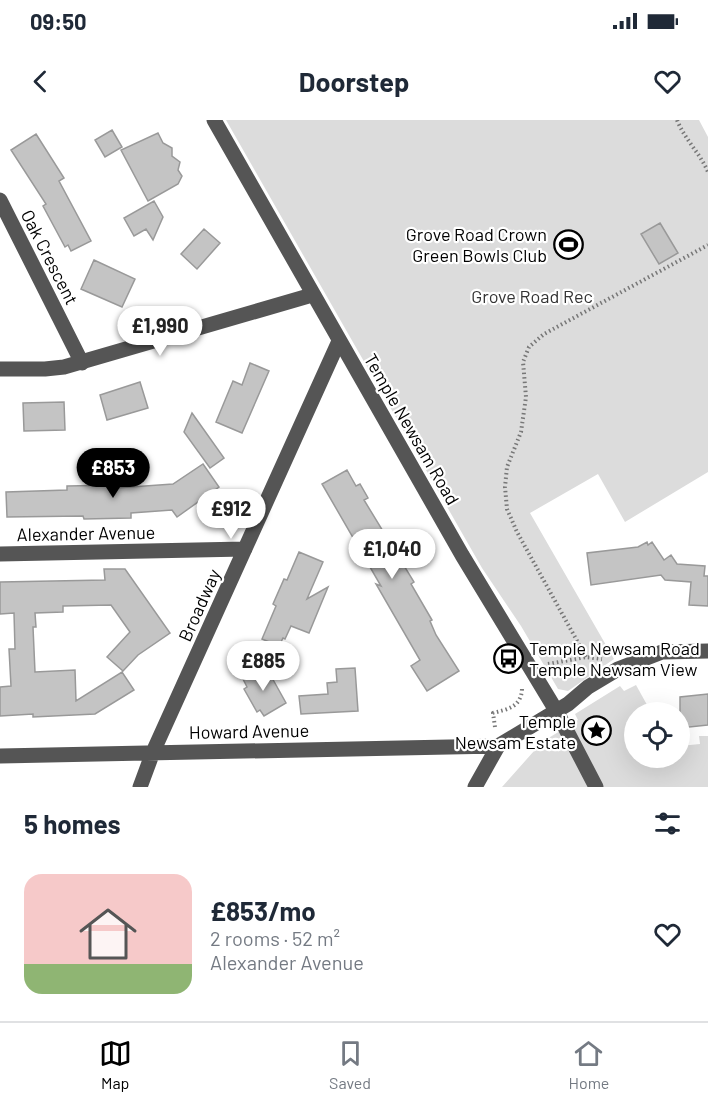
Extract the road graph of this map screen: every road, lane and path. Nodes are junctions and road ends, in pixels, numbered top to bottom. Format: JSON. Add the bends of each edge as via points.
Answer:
{"nodes":[{"id":1,"x":214,"y":120,"type":"edge"},
{"id":2,"x":677,"y":120,"type":"edge"},
{"id":3,"x":708,"y":172,"type":"edge"},
{"id":4,"x":0,"y":200,"type":"edge"},
{"id":5,"x":708,"y":245,"type":"edge"},
{"id":6,"x":312,"y":295,"type":"junction"},
{"id":7,"x":339,"y":341,"type":"junction"},
{"id":8,"x":82,"y":363,"type":"junction"},
{"id":9,"x":0,"y":369,"type":"edge"},
{"id":10,"x":245,"y":549,"type":"junction"},
{"id":11,"x":0,"y":554,"type":"edge"},
{"id":12,"x":708,"y":651,"type":"edge"},
{"id":13,"x":586,"y":657,"type":"dead end"},
{"id":14,"x":557,"y":712,"type":"junction"},
{"id":15,"x":498,"y":746,"type":"junction"},
{"id":16,"x":153,"y":752,"type":"junction"},
{"id":17,"x":0,"y":756,"type":"edge"},
{"id":18,"x":140,"y":787,"type":"edge"},
{"id":19,"x":475,"y":787,"type":"edge"},
{"id":20,"x":596,"y":787,"type":"edge"}],
"edges":[{"from":1,"to":6,"type":"street","name":"Temple Newsam Road"},
{"from":2,"to":3,"type":"path"},
{"from":4,"to":8,"type":"street","name":"Oak Crescent"},
{"from":5,"to":13,"type":"path","via":[[544,334],[529,347],[523,362],[526,398],[521,432],[507,467],[507,509]]},
{"from":6,"to":7,"type":"street","name":"Temple Newsam Road"},
{"from":6,"to":8,"type":"street"},
{"from":7,"to":10,"type":"street","name":"Broadway"},
{"from":7,"to":14,"type":"street","name":"Temple Newsam Road"},
{"from":8,"to":9,"type":"street","via":[[45,369]]},
{"from":10,"to":11,"type":"street","name":"Alexander Avenue"},
{"from":10,"to":16,"type":"street","name":"Broadway"},
{"from":12,"to":14,"type":"street","via":[[662,652],[618,669]]},
{"from":14,"to":15,"type":"street"},
{"from":14,"to":20,"type":"street","name":"Temple Newsam Road"},
{"from":15,"to":16,"type":"street","name":"Howard Avenue"},
{"from":15,"to":19,"type":"street"},
{"from":16,"to":17,"type":"street","name":"Howard Avenue"},
{"from":16,"to":18,"type":"street","name":"Broadway"}]}
